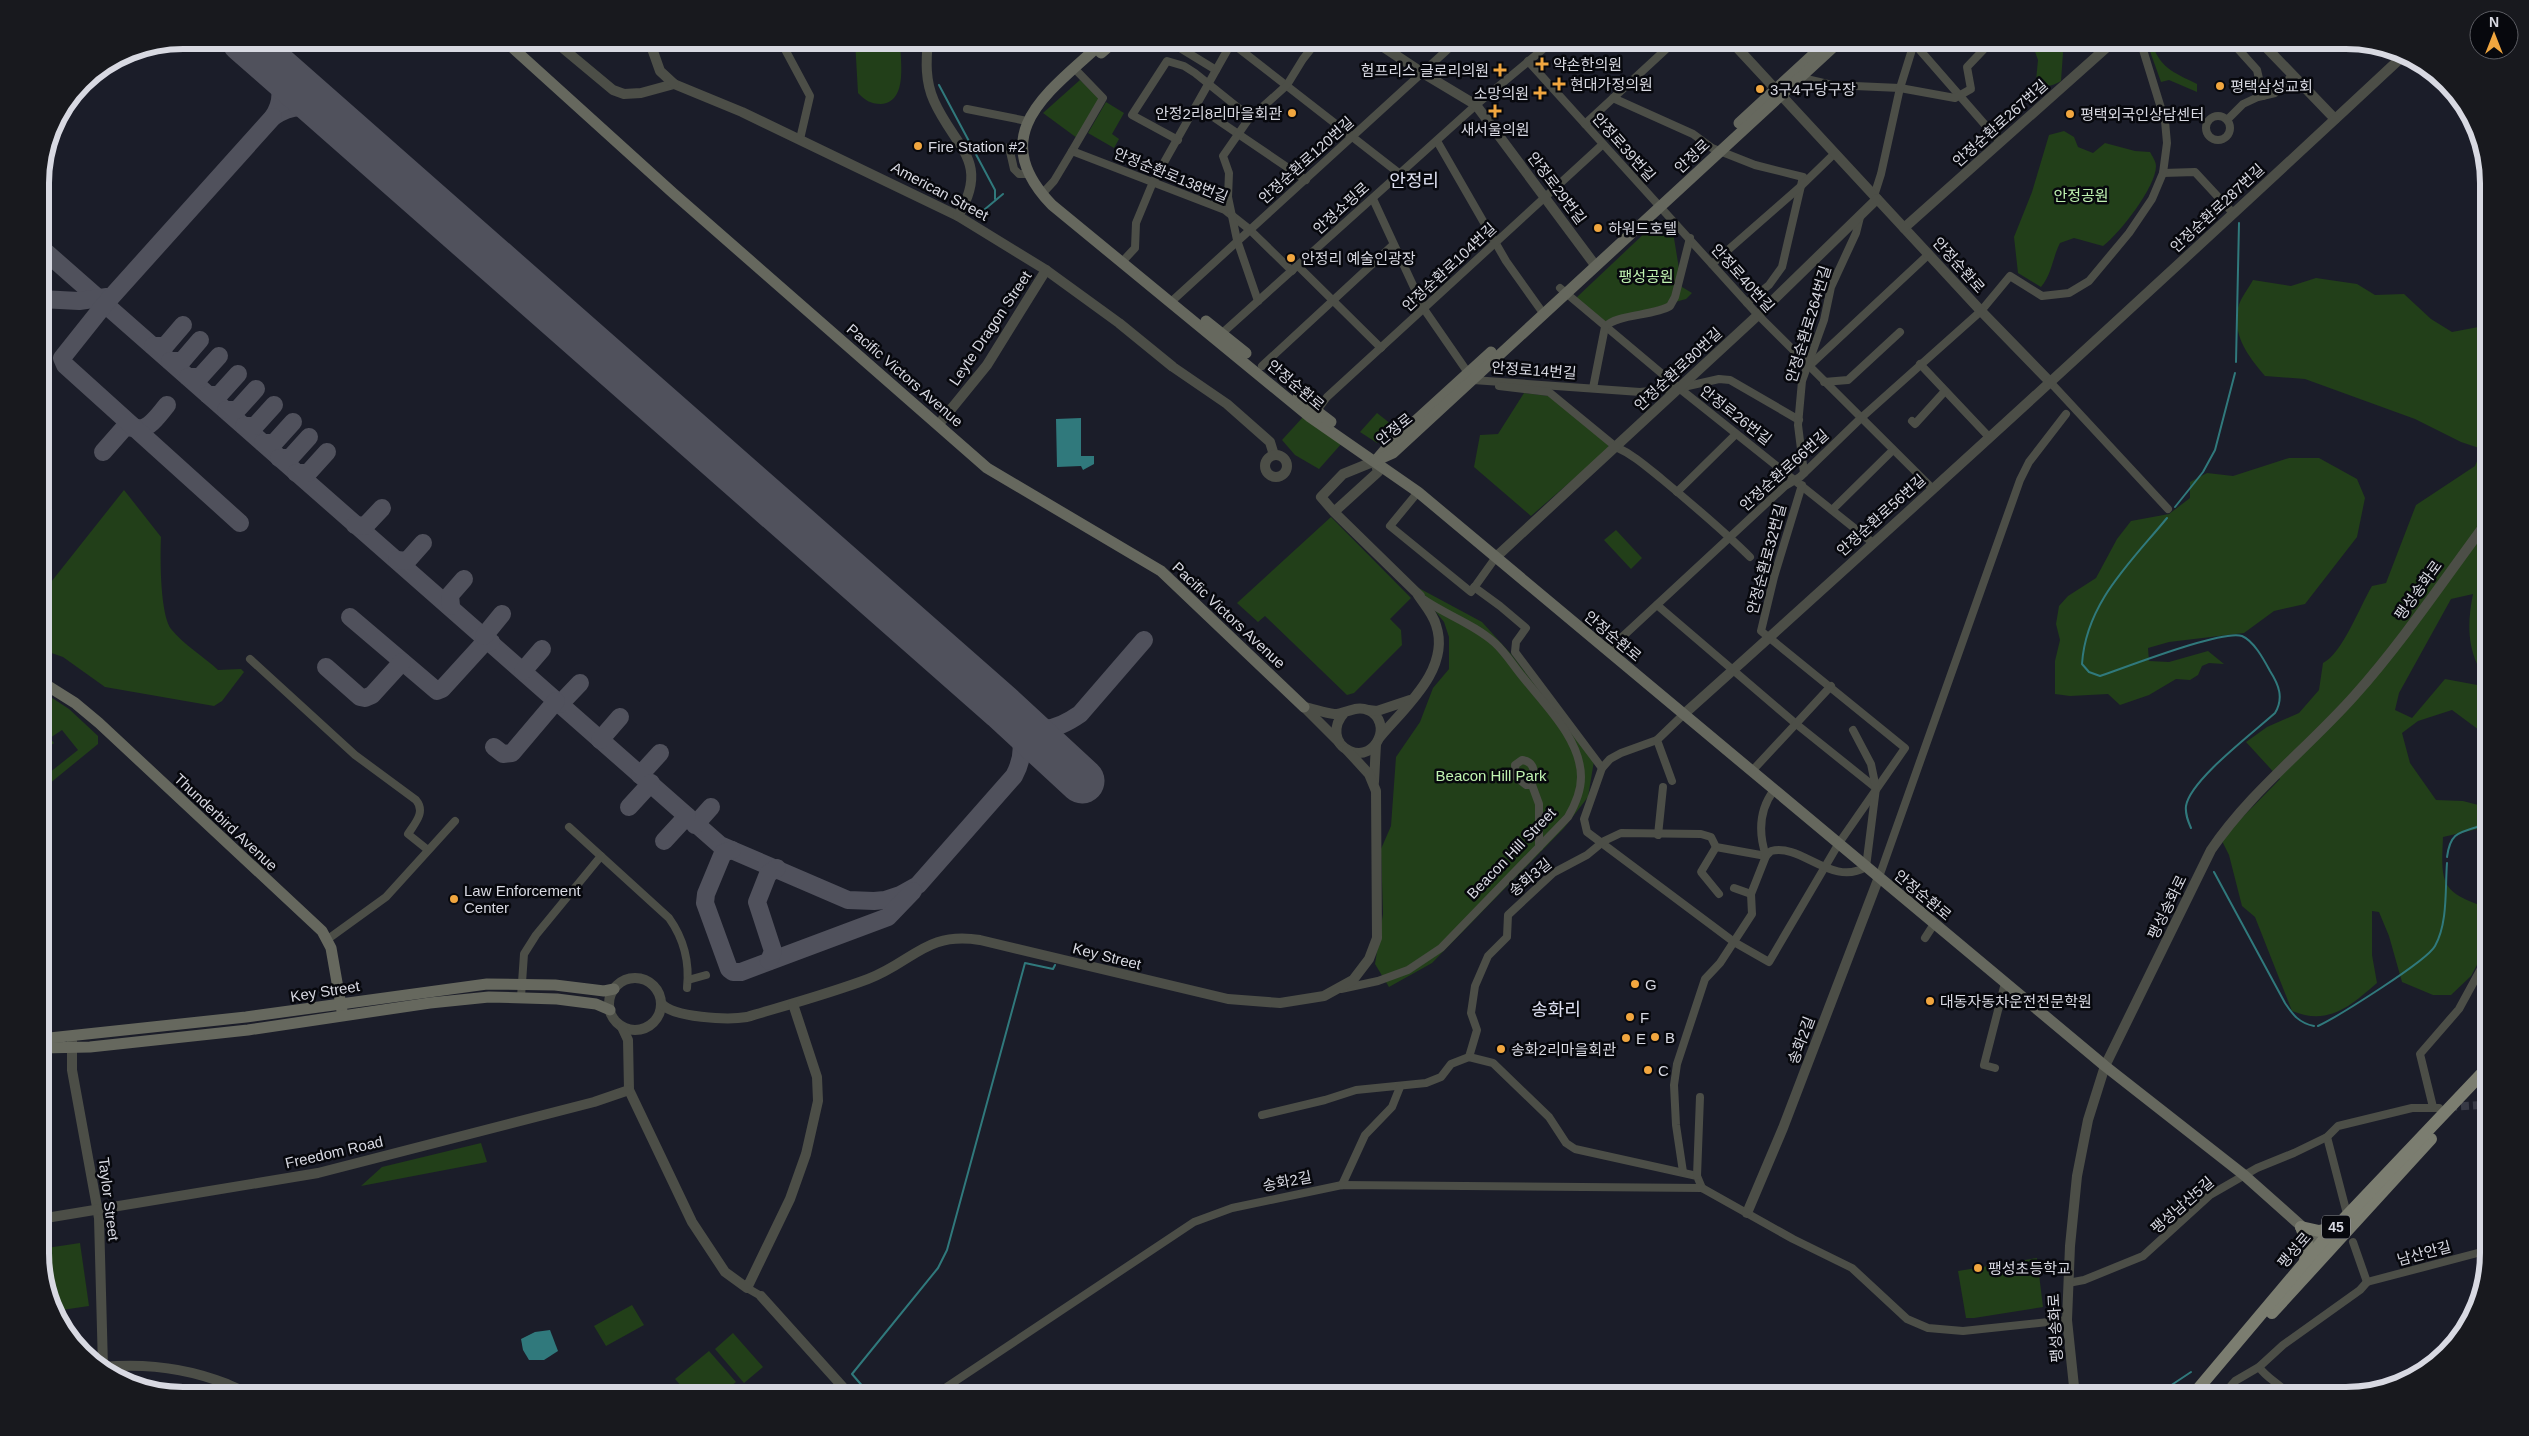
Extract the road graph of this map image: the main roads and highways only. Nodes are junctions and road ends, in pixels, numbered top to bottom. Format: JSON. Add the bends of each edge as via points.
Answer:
{"nodes":[{"id":1,"x":514,"y":49,"type":"edge"},
{"id":2,"x":1097,"y":49,"type":"edge"},
{"id":3,"x":1104,"y":49,"type":"edge"},
{"id":4,"x":1821,"y":49,"type":"edge"},
{"id":5,"x":1829,"y":49,"type":"edge"},
{"id":6,"x":1076,"y":71,"type":"junction"},
{"id":7,"x":1796,"y":75,"type":"junction"},
{"id":8,"x":1043,"y":192,"type":"junction"},
{"id":9,"x":1219,"y":336,"type":"junction"},
{"id":10,"x":1375,"y":461,"type":"junction"},
{"id":11,"x":49,"y":686,"type":"edge"},
{"id":12,"x":1304,"y":707,"type":"road end"},
{"id":13,"x":614,"y":989,"type":"road end"},
{"id":14,"x":341,"y":1004,"type":"junction"},
{"id":15,"x":610,"y":1010,"type":"road end"},
{"id":16,"x":343,"y":1016,"type":"junction"},
{"id":17,"x":49,"y":1040,"type":"edge"},
{"id":18,"x":72,"y":1042,"type":"junction"},
{"id":19,"x":49,"y":1046,"type":"edge"},
{"id":20,"x":2480,"y":1075,"type":"edge"},
{"id":21,"x":2480,"y":1085,"type":"edge"},
{"id":22,"x":2301,"y":1227,"type":"junction"},
{"id":23,"x":2336,"y":1227,"type":"junction"},
{"id":24,"x":2325,"y":1247,"type":"junction"},
{"id":25,"x":2302,"y":1265,"type":"junction"},
{"id":26,"x":2200,"y":1387,"type":"edge"},
{"id":27,"x":2208,"y":1387,"type":"edge"}],
"edges":[{"from":1,"to":12,"type":"main road","name":"Pacific Victors Avenue","via":[[987,468],[1161,571]]},
{"from":2,"to":6,"type":"main road","name":"안정순환로"},
{"from":3,"to":6,"type":"main road","name":"안정순환로"},
{"from":4,"to":7,"type":"main road","name":"안정로"},
{"from":5,"to":7,"type":"main road","name":"안정로"},
{"from":6,"to":8,"type":"main road","name":"안정순환로","via":[[1041,111],[1030,135],[1032,164]]},
{"from":6,"to":8,"type":"main road","name":"안정순환로","via":[[1042,98],[1027,121],[1023,145],[1028,174]]},
{"from":7,"to":10,"type":"main road","name":"안정로","via":[[1393,453]]},
{"from":8,"to":9,"type":"main road","name":"안정순환로"},
{"from":9,"to":10,"type":"main road","name":"안정순환로","via":[[1310,417]]},
{"from":9,"to":10,"type":"main road","name":"안정순환로","via":[[1366,448]]},
{"from":10,"to":22,"type":"main road","name":"안정순환로","via":[[1418,492],[2105,1066],[2244,1175]]},
{"from":11,"to":14,"type":"main road","name":"Thunderbird Avenue","via":[[99,722],[328,939]]},
{"from":13,"to":14,"type":"main road","name":"Key Street","via":[[604,991],[521,984],[455,987]]},
{"from":14,"to":16,"type":"main road"},
{"from":14,"to":18,"type":"main road","name":"Key Street"},
{"from":15,"to":16,"type":"main road","name":"Key Street","via":[[596,1004],[521,997],[457,999]]},
{"from":16,"to":18,"type":"main road","name":"Key Street","via":[[248,1030]]},
{"from":17,"to":18,"type":"main road","name":"Key Street"},
{"from":18,"to":19,"type":"main road","name":"Key Street"},
{"from":20,"to":23,"type":"main road","name":"팽성로","number":"45"},
{"from":21,"to":24,"type":"main road","name":"팽성로","number":"45"},
{"from":22,"to":23,"type":"main road","via":[[2319,1231]]},
{"from":22,"to":24,"type":"main road","name":"안정순환로"},
{"from":22,"to":25,"type":"main road","via":[[2307,1247]]},
{"from":23,"to":24,"type":"main road","name":"팽성로","number":"45"},
{"from":24,"to":25,"type":"main road","name":"팽성로","number":"45"},
{"from":24,"to":27,"type":"main road","name":"팽성로","number":"45"},
{"from":25,"to":26,"type":"main road","name":"팽성로","number":"45"}]}
